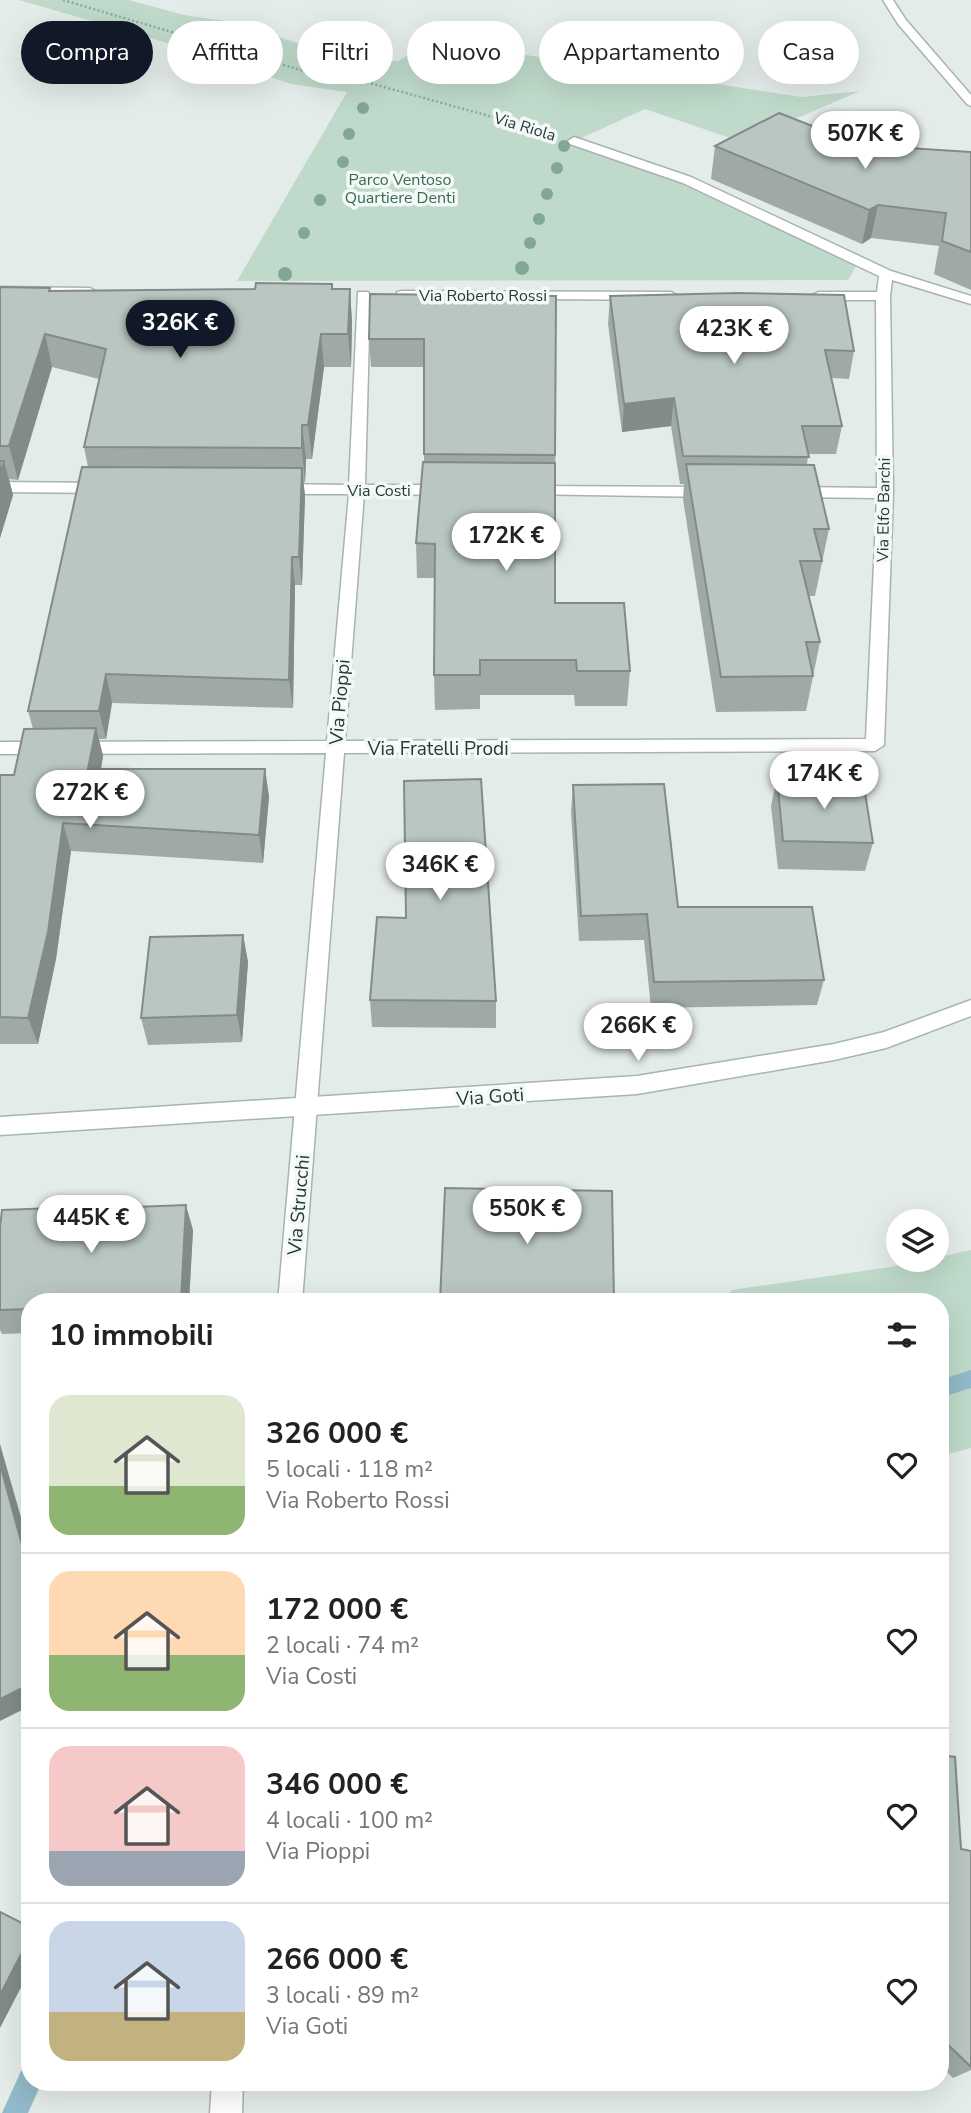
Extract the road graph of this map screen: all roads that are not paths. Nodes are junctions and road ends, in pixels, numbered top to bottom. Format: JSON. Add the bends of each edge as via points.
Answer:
{"nodes":[{"id":1,"x":888,"y":0,"type":"edge"},
{"id":2,"x":971,"y":102,"type":"edge"},
{"id":3,"x":574,"y":141,"type":"road end"},
{"id":4,"x":886,"y":274,"type":"junction"},
{"id":5,"x":0,"y":291,"type":"edge"},
{"id":6,"x":98,"y":292,"type":"edge"},
{"id":7,"x":370,"y":295,"type":"joint"},
{"id":8,"x":691,"y":296,"type":"edge"},
{"id":9,"x":801,"y":296,"type":"edge"},
{"id":10,"x":883,"y":296,"type":"junction"},
{"id":11,"x":971,"y":300,"type":"edge"},
{"id":12,"x":0,"y":487,"type":"edge"},
{"id":13,"x":124,"y":488,"type":"edge"},
{"id":14,"x":261,"y":489,"type":"edge"},
{"id":15,"x":357,"y":490,"type":"junction"},
{"id":16,"x":468,"y":490,"type":"edge"},
{"id":17,"x":510,"y":491,"type":"edge"},
{"id":18,"x":732,"y":492,"type":"edge"},
{"id":19,"x":774,"y":492,"type":"edge"},
{"id":20,"x":885,"y":493,"type":"junction"},
{"id":21,"x":875,"y":745,"type":"joint"},
{"id":22,"x":0,"y":748,"type":"edge"},
{"id":23,"x":335,"y":748,"type":"junction"},
{"id":24,"x":971,"y":1008,"type":"edge"},
{"id":25,"x":306,"y":1108,"type":"junction"},
{"id":26,"x":0,"y":1126,"type":"edge"},
{"id":27,"x":291,"y":1293,"type":"edge"},
{"id":28,"x":227,"y":2091,"type":"edge"},
{"id":29,"x":226,"y":2113,"type":"edge"}],
"edges":[{"from":1,"to":2,"type":"street"},
{"from":3,"to":4,"type":"street","name":"Via Riola","via":[[687,180]]},
{"from":4,"to":10,"type":"street","name":"Via Elfo Barchi"},
{"from":4,"to":11,"type":"street","name":"Via Riola"},
{"from":5,"to":6,"type":"street"},
{"from":7,"to":8,"type":"street","name":"Via Roberto Rossi"},
{"from":7,"to":15,"type":"street","name":"Via Pioppi"},
{"from":9,"to":10,"type":"street"},
{"from":10,"to":20,"type":"street","name":"Via Elfo Barchi"},
{"from":12,"to":13,"type":"street"},
{"from":14,"to":15,"type":"street","name":"Via Costi"},
{"from":15,"to":16,"type":"street","name":"Via Costi"},
{"from":15,"to":23,"type":"street","name":"Via Pioppi"},
{"from":17,"to":18,"type":"street"},
{"from":19,"to":20,"type":"street"},
{"from":20,"to":21,"type":"street","name":"Via Elfo Barchi"},
{"from":21,"to":23,"type":"street","name":"Via Fratelli Prodi"},
{"from":22,"to":23,"type":"street","name":"Via Fratelli Prodi"},
{"from":23,"to":25,"type":"street","name":"Via Pioppi"},
{"from":24,"to":25,"type":"street","name":"Via Goti","via":[[886,1040],[834,1052],[637,1085]]},
{"from":25,"to":26,"type":"street","name":"Via Goti"},
{"from":25,"to":27,"type":"street","name":"Via Strucchi"},
{"from":28,"to":29,"type":"street"}]}
